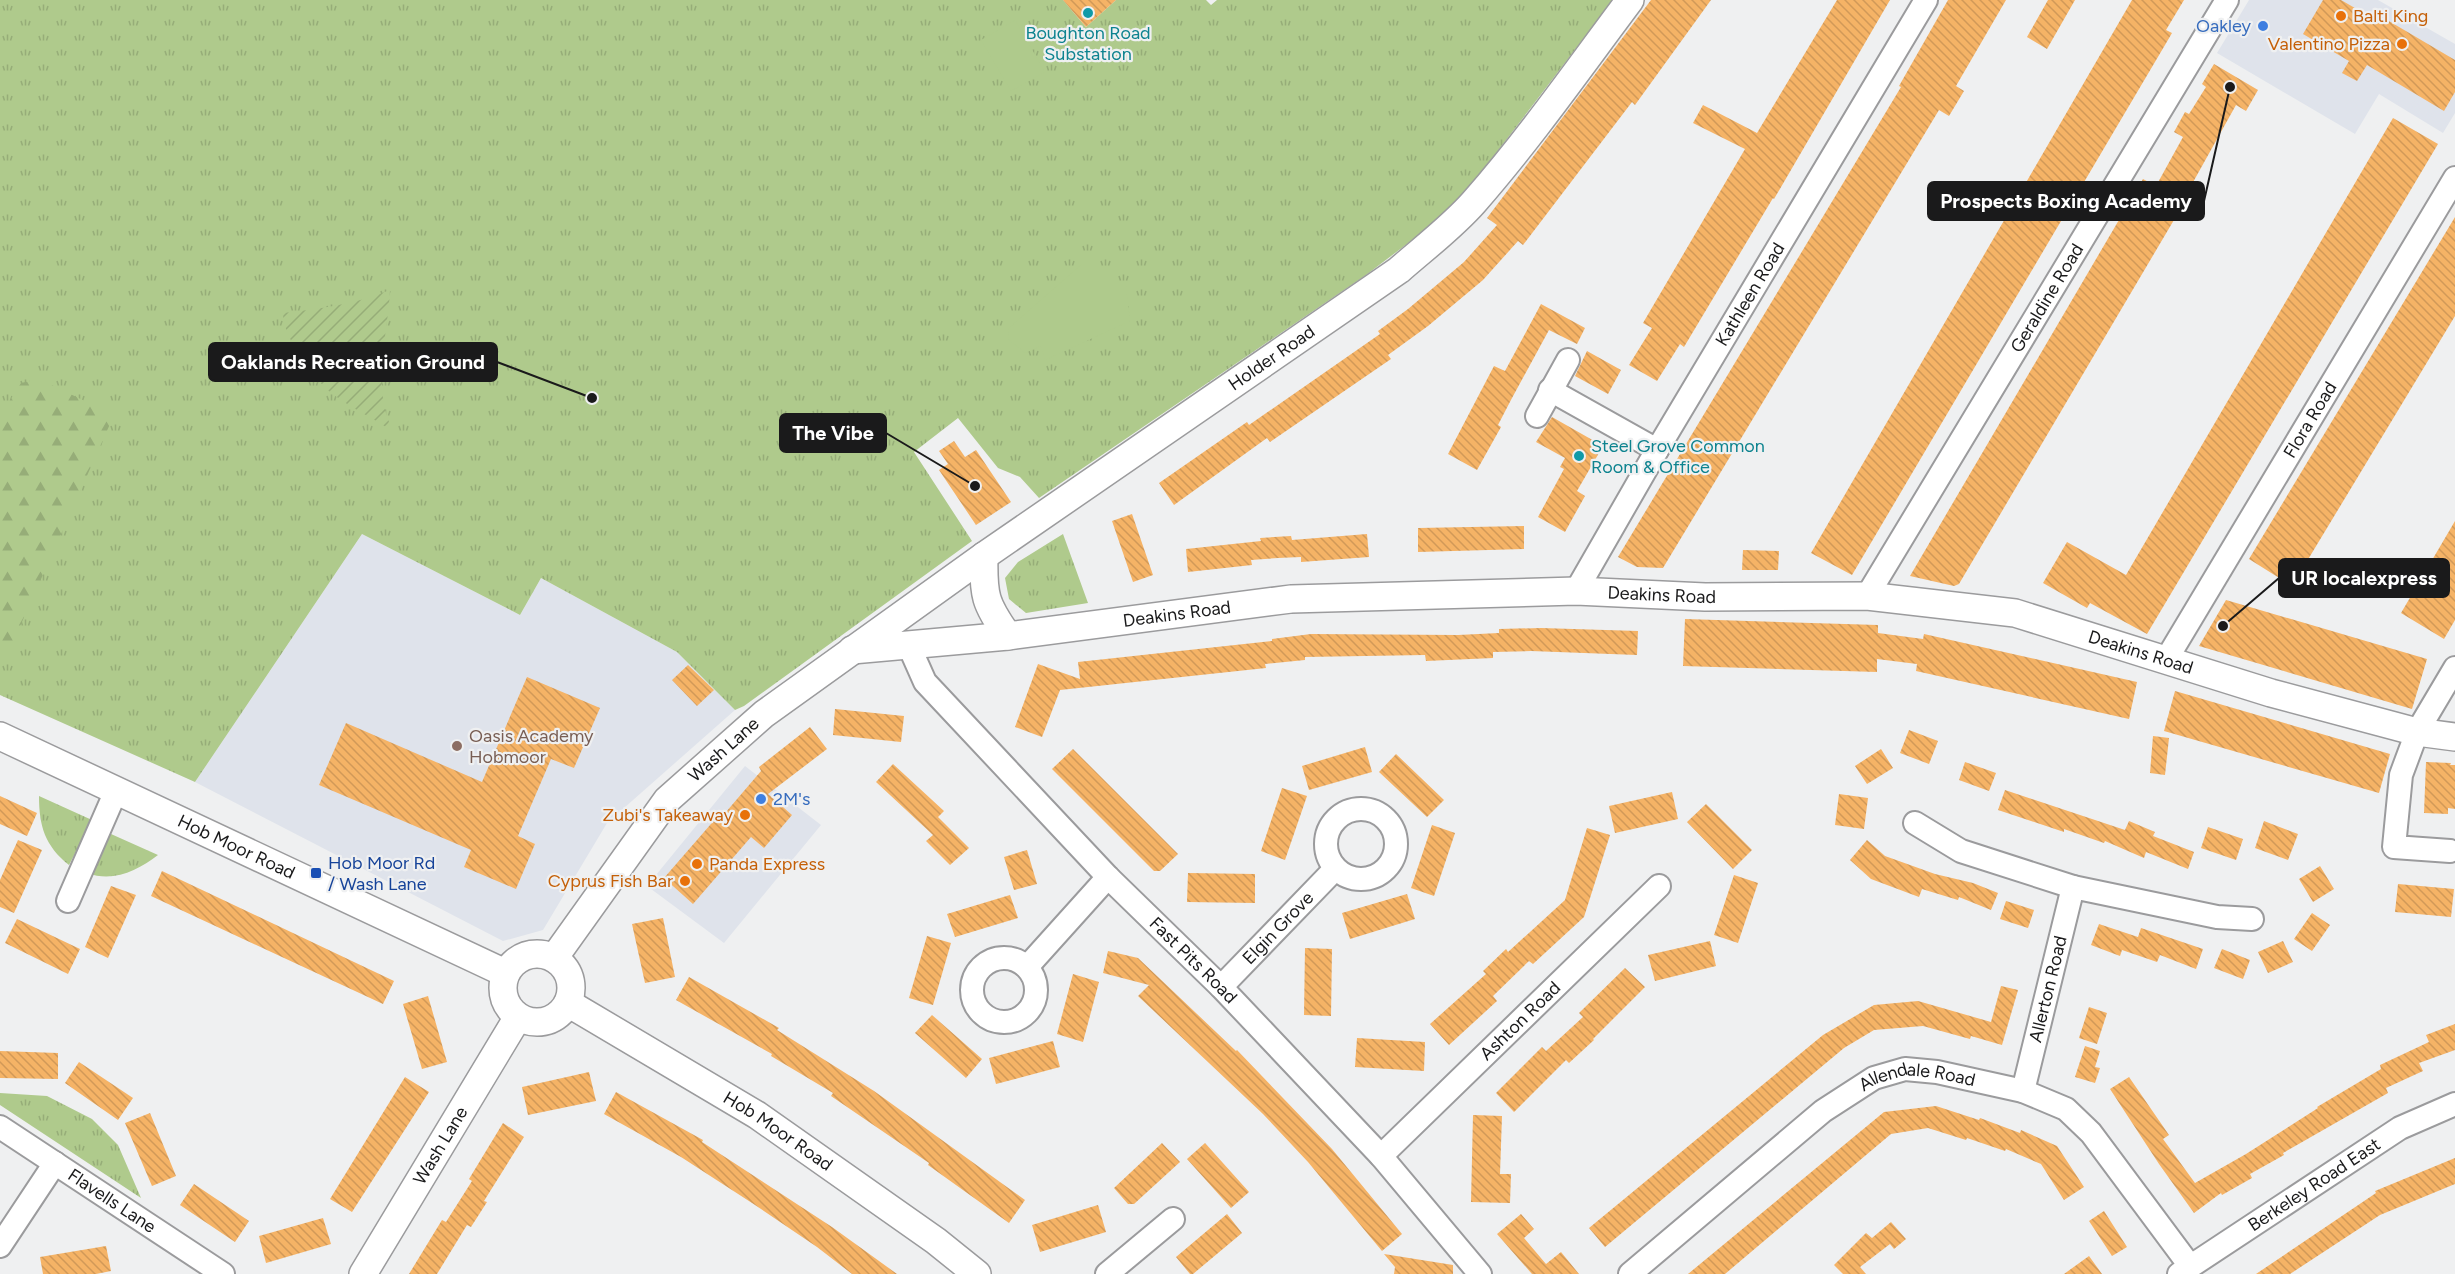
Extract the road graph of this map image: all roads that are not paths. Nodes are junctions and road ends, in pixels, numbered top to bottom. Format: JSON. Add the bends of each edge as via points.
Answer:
{"nodes":[{"id":1,"x":1630,"y":0,"type":"edge"},
{"id":2,"x":1926,"y":0,"type":"edge"},
{"id":3,"x":2227,"y":0,"type":"edge"},
{"id":4,"x":2455,"y":178,"type":"edge"},
{"id":5,"x":1568,"y":360,"type":"dead end"},
{"id":6,"x":1550,"y":390,"type":"junction"},
{"id":7,"x":1537,"y":416,"type":"dead end"},
{"id":8,"x":1658,"y":450,"type":"junction"},
{"id":9,"x":984,"y":556,"type":"junction"},
{"id":10,"x":1576,"y":591,"type":"junction"},
{"id":11,"x":1867,"y":596,"type":"junction"},
{"id":12,"x":1008,"y":636,"type":"junction"},
{"id":13,"x":909,"y":646,"type":"junction"},
{"id":14,"x":852,"y":650,"type":"junction"},
{"id":15,"x":2166,"y":660,"type":"junction"},
{"id":16,"x":2455,"y":668,"type":"edge"},
{"id":17,"x":2417,"y":732,"type":"junction"},
{"id":18,"x":0,"y":736,"type":"edge"},
{"id":19,"x":2455,"y":737,"type":"edge"},
{"id":20,"x":116,"y":791,"type":"junction"},
{"id":21,"x":1915,"y":823,"type":"dead end"},
{"id":22,"x":2450,"y":851,"type":"dead end"},
{"id":23,"x":1335,"y":869,"type":"dead end"},
{"id":24,"x":1108,"y":877,"type":"junction"},
{"id":25,"x":1659,"y":886,"type":"dead end"},
{"id":26,"x":2073,"y":887,"type":"junction"},
{"id":27,"x":68,"y":901,"type":"dead end"},
{"id":28,"x":2252,"y":920,"type":"dead end"},
{"id":29,"x":554,"y":957,"type":"junction"},
{"id":30,"x":1027,"y":967,"type":"dead end"},
{"id":31,"x":505,"y":973,"type":"junction"},
{"id":32,"x":1221,"y":987,"type":"junction"},
{"id":33,"x":568,"y":1003,"type":"junction"},
{"id":34,"x":518,"y":1017,"type":"junction"},
{"id":35,"x":2023,"y":1091,"type":"junction"},
{"id":36,"x":2455,"y":1104,"type":"edge"},
{"id":37,"x":0,"y":1127,"type":"edge"},
{"id":38,"x":1381,"y":1156,"type":"junction"},
{"id":39,"x":55,"y":1163,"type":"junction"},
{"id":40,"x":1173,"y":1219,"type":"dead end"},
{"id":41,"x":0,"y":1246,"type":"edge"},
{"id":42,"x":2185,"y":1270,"type":"edge"},
{"id":43,"x":223,"y":1274,"type":"edge"},
{"id":44,"x":363,"y":1274,"type":"edge"},
{"id":45,"x":977,"y":1274,"type":"edge"},
{"id":46,"x":1107,"y":1274,"type":"edge"},
{"id":47,"x":1480,"y":1274,"type":"edge"},
{"id":48,"x":1630,"y":1274,"type":"edge"}],
"edges":[{"from":1,"to":9,"type":"street","name":"Holder Road","via":[[1545,115],[1473,203],[1442,233],[1399,270]]},
{"from":2,"to":8,"type":"street","name":"Kathleen Road"},
{"from":3,"to":11,"type":"street","name":"Geraldine Road"},
{"from":4,"to":15,"type":"street","name":"Flora Road"},
{"from":5,"to":6,"type":"street"},
{"from":6,"to":7,"type":"street"},
{"from":6,"to":8,"type":"street"},
{"from":8,"to":10,"type":"street","name":"Kathleen Road"},
{"from":9,"to":12,"type":"street","via":[[989,609]]},
{"from":9,"to":14,"type":"street","name":"Holder Road"},
{"from":10,"to":11,"type":"street","name":"Deakins Road","via":[[1705,597]]},
{"from":10,"to":12,"type":"street","name":"Deakins Road","via":[[1291,599]]},
{"from":11,"to":15,"type":"street","name":"Deakins Road","via":[[2014,613]]},
{"from":12,"to":13,"type":"street","name":"Deakins Road"},
{"from":13,"to":14,"type":"street","name":"Deakins Road"},
{"from":13,"to":24,"type":"street","name":"Fast Pits Road","via":[[925,682]]},
{"from":14,"to":29,"type":"street","name":"Wash Lane","via":[[764,714],[667,800]]},
{"from":15,"to":17,"type":"street","name":"Deakins Road"},
{"from":16,"to":17,"type":"street"},
{"from":17,"to":19,"type":"street","name":"Deakins Road"},
{"from":17,"to":22,"type":"street","via":[[2402,775],[2394,847]]},
{"from":18,"to":20,"type":"street","name":"Hob Moor Road"},
{"from":20,"to":27,"type":"street"},
{"from":20,"to":31,"type":"street","name":"Hob Moor Road"},
{"from":21,"to":26,"type":"street","via":[[1961,851]]},
{"from":23,"to":32,"type":"street","name":"Elgin Grove"},
{"from":24,"to":30,"type":"street"},
{"from":24,"to":32,"type":"street","name":"Fast Pits Road"},
{"from":25,"to":38,"type":"street","name":"Ashton Road"},
{"from":26,"to":28,"type":"street","via":[[2217,917]]},
{"from":26,"to":35,"type":"street","name":"Allerton Road"},
{"from":29,"to":31,"type":"street","via":[[524,955]]},
{"from":29,"to":33,"type":"street","via":[[571,980]]},
{"from":31,"to":34,"type":"street","via":[[502,994]]},
{"from":32,"to":38,"type":"street","name":"Fast Pits Road"},
{"from":33,"to":34,"type":"street","via":[[547,1021],[532,1022]]},
{"from":33,"to":45,"type":"street","name":"Hob Moor Road","via":[[757,1115]]},
{"from":34,"to":44,"type":"street","name":"Wash Lane"},
{"from":35,"to":42,"type":"street","name":"Allendale Road","via":[[2066,1108],[2091,1133]]},
{"from":35,"to":48,"type":"street","name":"Allendale Road","via":[[1905,1069],[1874,1078],[1823,1111]]},
{"from":36,"to":42,"type":"street","name":"Berkeley Road East","via":[[2400,1128]]},
{"from":37,"to":39,"type":"street","name":"Flavells Lane"},
{"from":38,"to":47,"type":"street","name":"Fast Pits Road"},
{"from":39,"to":41,"type":"street"},
{"from":39,"to":43,"type":"street","name":"Flavells Lane"},
{"from":40,"to":46,"type":"street"}]}
